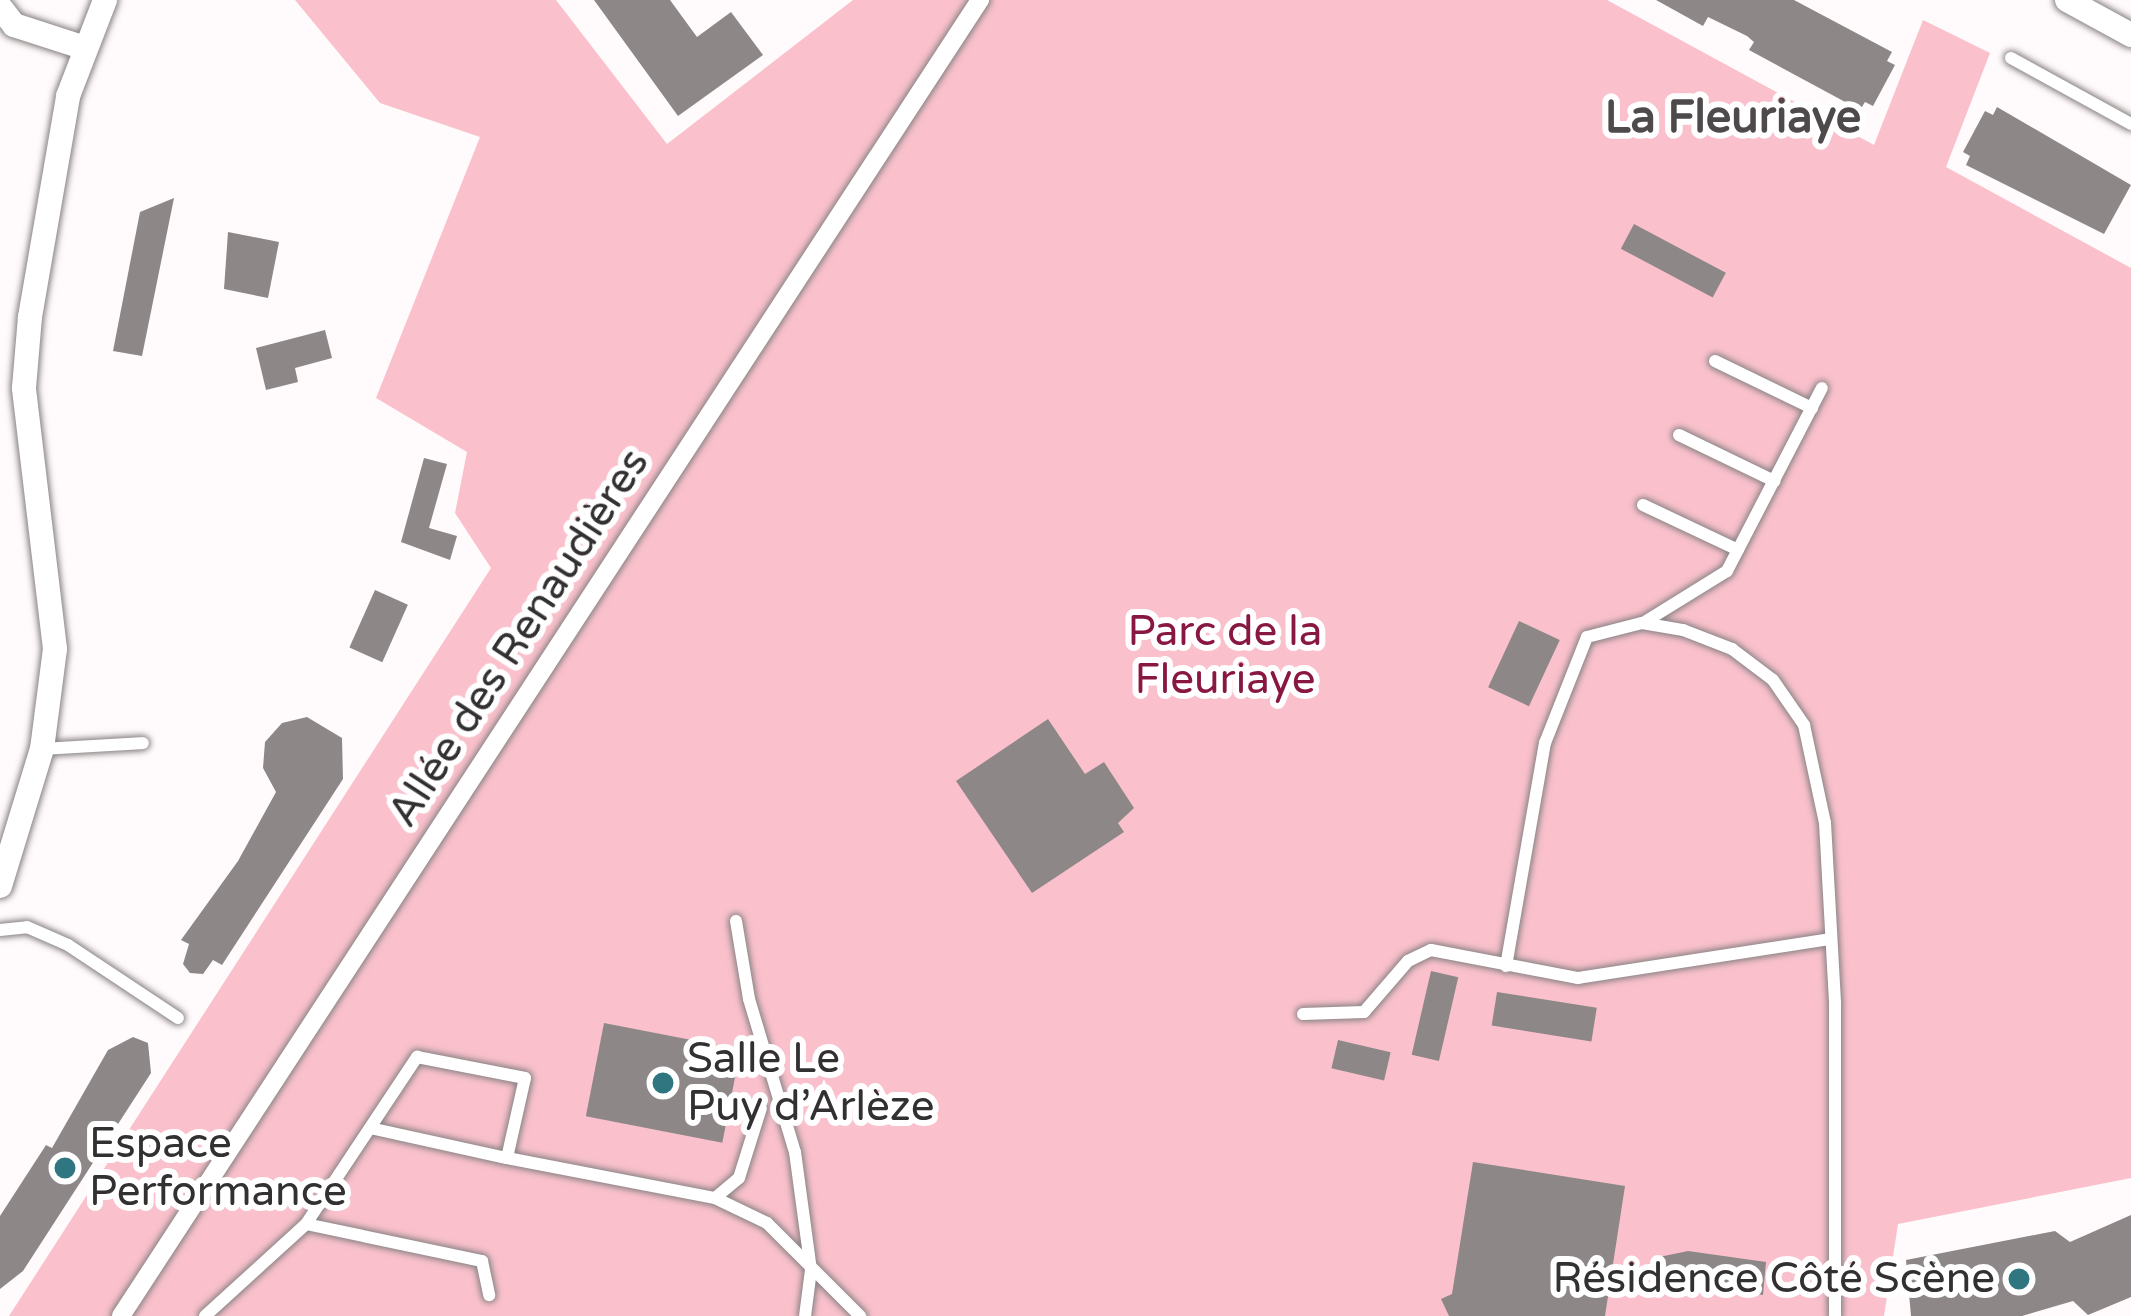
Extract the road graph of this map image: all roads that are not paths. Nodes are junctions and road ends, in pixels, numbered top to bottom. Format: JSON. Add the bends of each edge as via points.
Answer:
{"nodes":[{"id":1,"x":106,"y":0,"type":"edge"},
{"id":2,"x":980,"y":0,"type":"edge"},
{"id":3,"x":2067,"y":0,"type":"edge"},
{"id":4,"x":0,"y":7,"type":"edge"},
{"id":5,"x":2131,"y":35,"type":"edge"},
{"id":6,"x":82,"y":46,"type":"junction"},
{"id":7,"x":2011,"y":58,"type":"dead end"},
{"id":8,"x":2131,"y":124,"type":"edge"},
{"id":9,"x":1715,"y":361,"type":"dead end"},
{"id":10,"x":1822,"y":388,"type":"dead end"},
{"id":11,"x":1812,"y":408,"type":"junction"},
{"id":12,"x":1679,"y":435,"type":"dead end"},
{"id":13,"x":1774,"y":481,"type":"junction"},
{"id":14,"x":1643,"y":505,"type":"dead end"},
{"id":15,"x":1738,"y":550,"type":"junction"},
{"id":16,"x":1642,"y":623,"type":"junction"},
{"id":17,"x":143,"y":743,"type":"dead end"},
{"id":18,"x":42,"y":749,"type":"junction"},
{"id":19,"x":0,"y":886,"type":"edge"},
{"id":20,"x":736,"y":921,"type":"dead end"},
{"id":21,"x":0,"y":930,"type":"edge"},
{"id":22,"x":1830,"y":939,"type":"junction"},
{"id":23,"x":1506,"y":966,"type":"junction"},
{"id":24,"x":1303,"y":1014,"type":"dead end"},
{"id":25,"x":178,"y":1018,"type":"dead end"},
{"id":26,"x":761,"y":1108,"type":"dead end"},
{"id":27,"x":370,"y":1128,"type":"junction"},
{"id":28,"x":507,"y":1158,"type":"junction"},
{"id":29,"x":715,"y":1198,"type":"junction"},
{"id":30,"x":306,"y":1225,"type":"junction"},
{"id":31,"x":812,"y":1270,"type":"junction"},
{"id":32,"x":489,"y":1295,"type":"dead end"},
{"id":33,"x":121,"y":1316,"type":"edge"},
{"id":34,"x":205,"y":1316,"type":"edge"},
{"id":35,"x":805,"y":1316,"type":"edge"},
{"id":36,"x":860,"y":1316,"type":"edge"},
{"id":37,"x":1835,"y":1316,"type":"edge"}],
"edges":[{"from":1,"to":6,"type":"street"},
{"from":2,"to":33,"type":"street","name":"Allée des Renaudières"},
{"from":3,"to":5,"type":"street"},
{"from":4,"to":6,"type":"street","via":[[14,25]]},
{"from":6,"to":18,"type":"street","via":[[44,227],[24,388],[55,649]]},
{"from":7,"to":8,"type":"lane"},
{"from":9,"to":11,"type":"lane"},
{"from":10,"to":11,"type":"lane"},
{"from":11,"to":13,"type":"lane"},
{"from":12,"to":13,"type":"lane"},
{"from":13,"to":15,"type":"lane"},
{"from":14,"to":15,"type":"lane"},
{"from":15,"to":16,"type":"lane","via":[[1727,571]]},
{"from":16,"to":22,"type":"lane","via":[[1732,649],[1791,701],[1814,757],[1825,823]]},
{"from":16,"to":23,"type":"lane","via":[[1595,630],[1580,647],[1545,743]]},
{"from":17,"to":18,"type":"lane"},
{"from":18,"to":19,"type":"street"},
{"from":20,"to":31,"type":"lane","via":[[749,999],[788,1120]]},
{"from":21,"to":25,"type":"lane","via":[[27,927],[68,945]]},
{"from":22,"to":23,"type":"lane","via":[[1578,978]]},
{"from":22,"to":37,"type":"lane"},
{"from":23,"to":24,"type":"lane","via":[[1431,950],[1408,961],[1364,1012]]},
{"from":26,"to":29,"type":"lane","via":[[739,1178]]},
{"from":27,"to":28,"type":"lane"},
{"from":27,"to":28,"type":"lane","via":[[417,1057],[526,1078]]},
{"from":27,"to":30,"type":"lane"},
{"from":28,"to":29,"type":"lane"},
{"from":29,"to":31,"type":"lane","via":[[767,1223]]},
{"from":30,"to":32,"type":"lane","via":[[482,1261]]},
{"from":30,"to":34,"type":"lane"},
{"from":31,"to":35,"type":"lane"},
{"from":31,"to":36,"type":"lane"}]}
